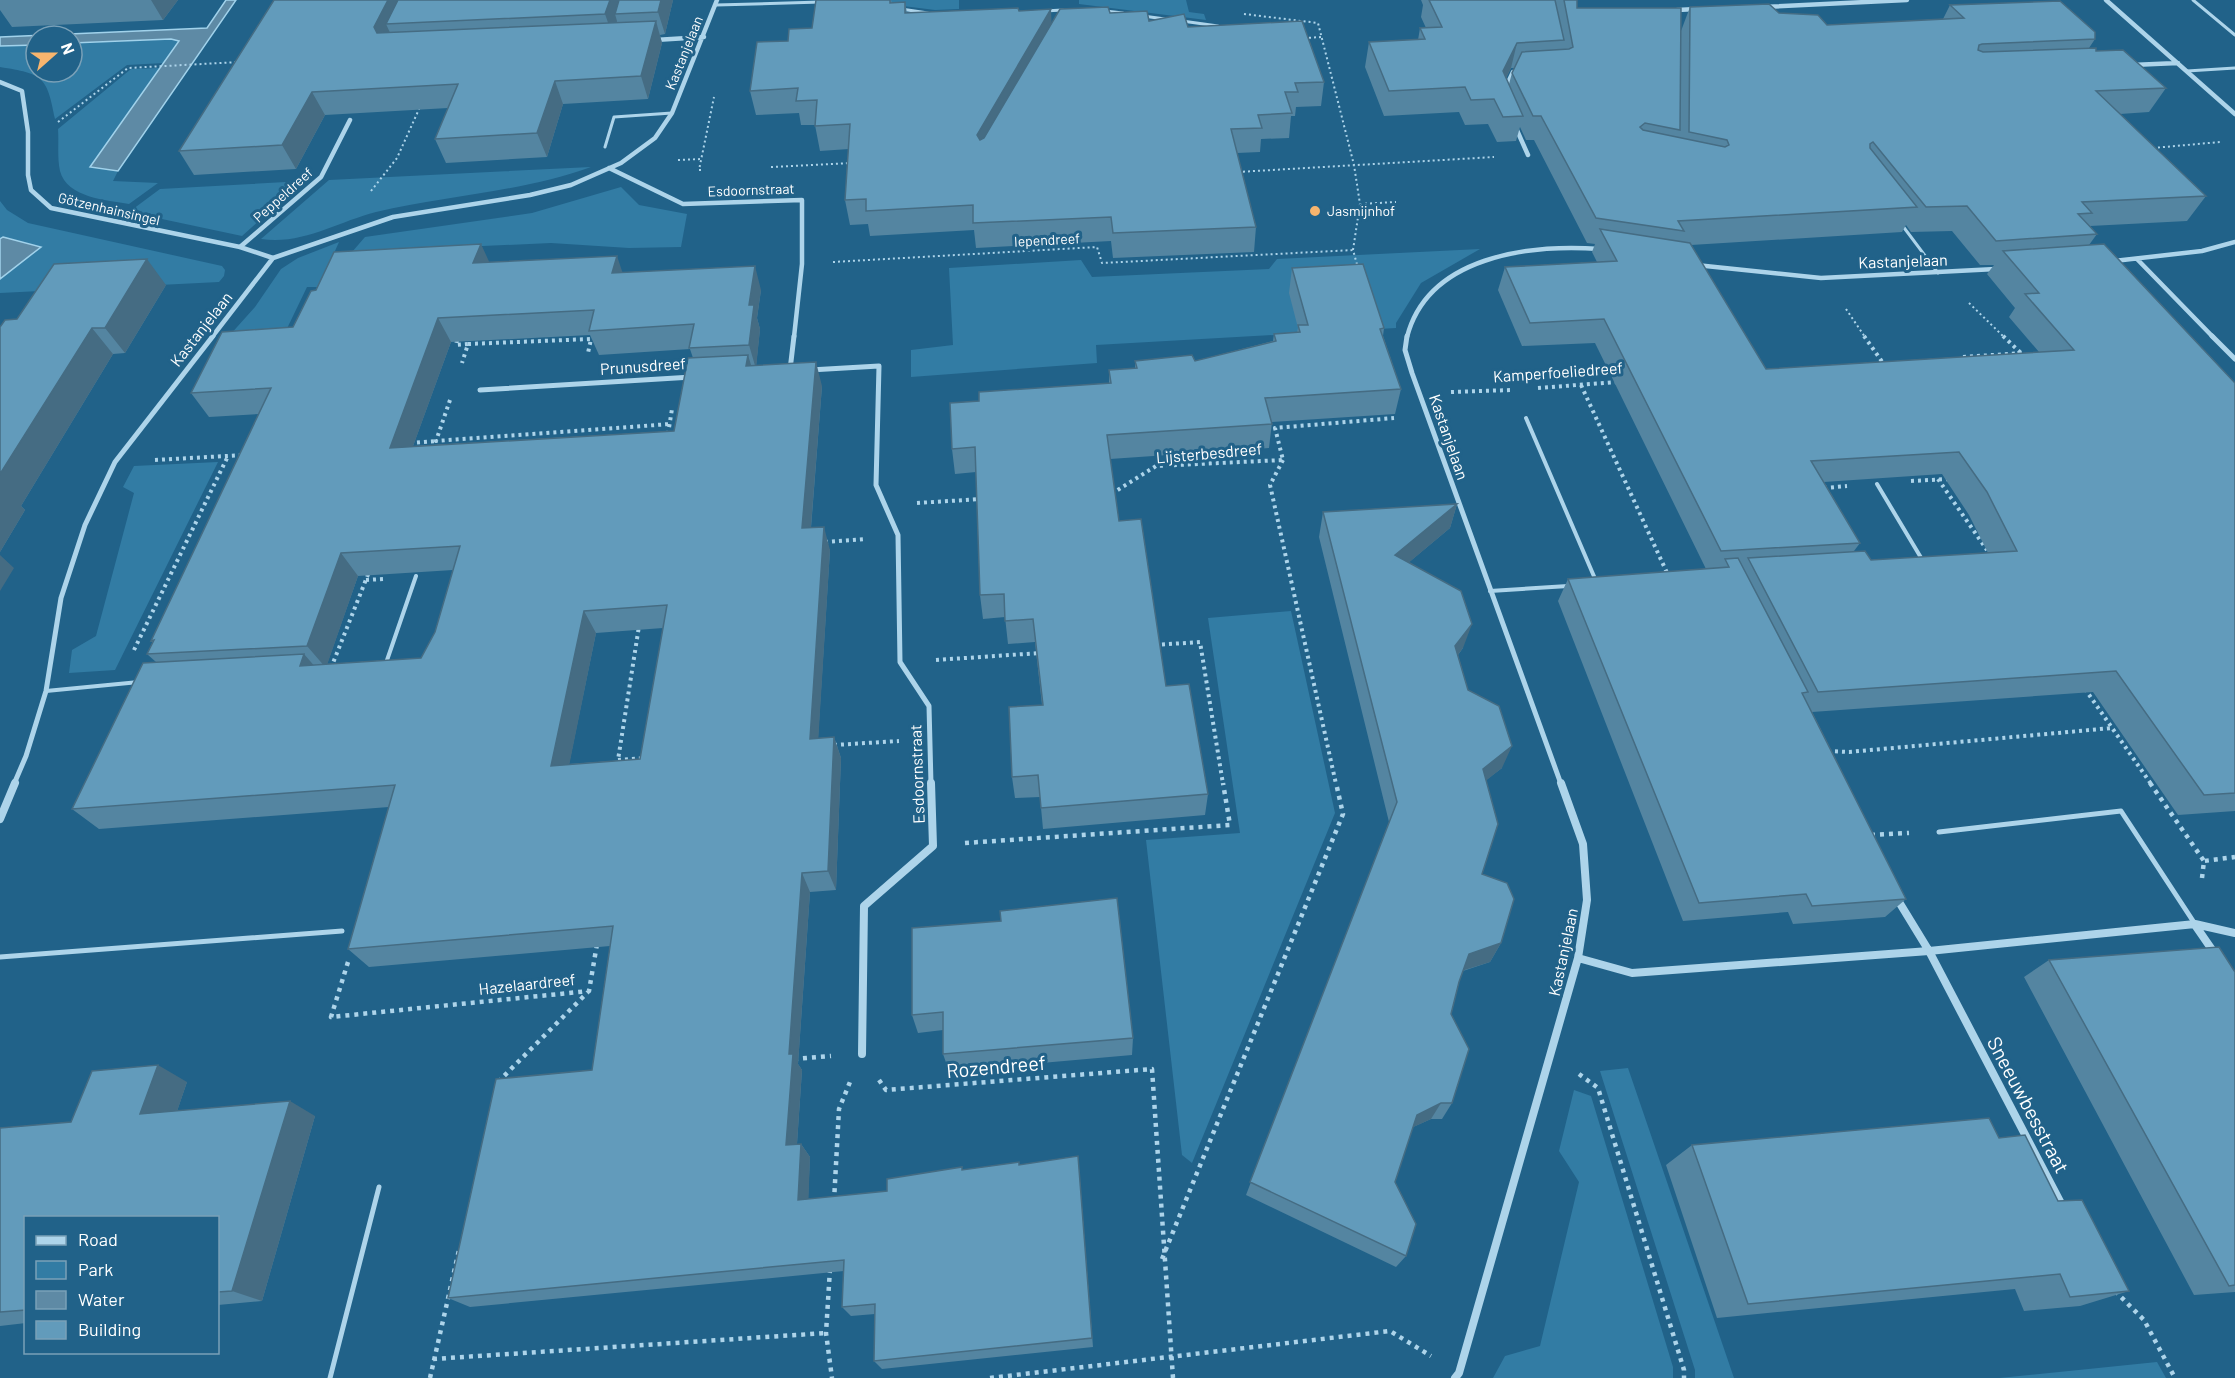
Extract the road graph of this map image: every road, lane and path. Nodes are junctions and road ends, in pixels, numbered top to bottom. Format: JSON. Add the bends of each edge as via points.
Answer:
{"nodes":[{"id":1,"x":1907,"y":0,"type":"edge"},
{"id":2,"x":2106,"y":0,"type":"edge"},
{"id":3,"x":2193,"y":0,"type":"edge"},
{"id":4,"x":827,"y":2,"type":"edge"},
{"id":5,"x":716,"y":3,"type":"edge"},
{"id":6,"x":1755,"y":7,"type":"edge"},
{"id":7,"x":898,"y":9,"type":"edge"},
{"id":8,"x":1700,"y":9,"type":"edge"},
{"id":9,"x":1069,"y":10,"type":"edge"},
{"id":10,"x":1102,"y":10,"type":"edge"},
{"id":11,"x":1666,"y":10,"type":"edge"},
{"id":12,"x":1677,"y":10,"type":"junction"},
{"id":13,"x":1035,"y":11,"type":"edge"},
{"id":14,"x":934,"y":14,"type":"edge"},
{"id":15,"x":1126,"y":14,"type":"edge"},
{"id":16,"x":1238,"y":14,"type":"dead end"},
{"id":17,"x":1137,"y":15,"type":"edge"},
{"id":18,"x":1677,"y":21,"type":"edge"},
{"id":19,"x":1229,"y":28,"type":"edge"},
{"id":20,"x":2235,"y":35,"type":"edge"},
{"id":21,"x":704,"y":37,"type":"junction"},
{"id":22,"x":1323,"y":37,"type":"junction"},
{"id":23,"x":1294,"y":38,"type":"edge"},
{"id":24,"x":649,"y":40,"type":"edge"},
{"id":25,"x":248,"y":62,"type":"edge"},
{"id":26,"x":2178,"y":63,"type":"junction"},
{"id":27,"x":2131,"y":65,"type":"edge"},
{"id":28,"x":2235,"y":68,"type":"edge"},
{"id":29,"x":1523,"y":71,"type":"edge"},
{"id":30,"x":2187,"y":71,"type":"junction"},
{"id":31,"x":0,"y":82,"type":"edge"},
{"id":32,"x":1501,"y":97,"type":"edge"},
{"id":33,"x":421,"y":104,"type":"edge"},
{"id":34,"x":672,"y":113,"type":"junction"},
{"id":35,"x":2235,"y":114,"type":"edge"},
{"id":36,"x":350,"y":120,"type":"dead end"},
{"id":37,"x":1514,"y":126,"type":"edge"},
{"id":38,"x":28,"y":132,"type":"junction"},
{"id":39,"x":2223,"y":141,"type":"dead end"},
{"id":40,"x":605,"y":147,"type":"dead end"},
{"id":41,"x":2143,"y":149,"type":"edge"},
{"id":42,"x":1528,"y":155,"type":"joint"},
{"id":43,"x":853,"y":163,"type":"edge"},
{"id":44,"x":1354,"y":165,"type":"junction"},
{"id":45,"x":770,"y":167,"type":"dead end"},
{"id":46,"x":609,"y":168,"type":"junction"},
{"id":47,"x":699,"y":170,"type":"dead end"},
{"id":48,"x":711,"y":170,"type":"dead end"},
{"id":49,"x":1228,"y":172,"type":"edge"},
{"id":50,"x":1396,"y":202,"type":"dead end"},
{"id":51,"x":1360,"y":204,"type":"junction"},
{"id":52,"x":1896,"y":217,"type":"edge"},
{"id":53,"x":353,"y":229,"type":"junction"},
{"id":54,"x":2235,"y":242,"type":"edge"},
{"id":55,"x":240,"y":247,"type":"junction"},
{"id":56,"x":1353,"y":250,"type":"junction"},
{"id":57,"x":1605,"y":250,"type":"edge"},
{"id":58,"x":273,"y":258,"type":"junction"},
{"id":59,"x":2137,"y":260,"type":"junction"},
{"id":60,"x":2102,"y":262,"type":"edge"},
{"id":61,"x":1683,"y":263,"type":"edge"},
{"id":62,"x":801,"y":264,"type":"junction"},
{"id":63,"x":2008,"y":268,"type":"edge"},
{"id":64,"x":1360,"y":273,"type":"edge"},
{"id":65,"x":1938,"y":273,"type":"junction"},
{"id":66,"x":1843,"y":305,"type":"dead end"},
{"id":67,"x":458,"y":336,"type":"edge"},
{"id":68,"x":2022,"y":353,"type":"junction"},
{"id":69,"x":1952,"y":358,"type":"edge"},
{"id":70,"x":2235,"y":359,"type":"edge"},
{"id":71,"x":1894,"y":362,"type":"edge"},
{"id":72,"x":2029,"y":362,"type":"edge"},
{"id":73,"x":1872,"y":363,"type":"edge"},
{"id":74,"x":1883,"y":363,"type":"junction"},
{"id":75,"x":789,"y":371,"type":"junction"},
{"id":76,"x":778,"y":372,"type":"edge"},
{"id":77,"x":698,"y":376,"type":"edge"},
{"id":78,"x":675,"y":378,"type":"junction"},
{"id":79,"x":1626,"y":381,"type":"edge"},
{"id":80,"x":1581,"y":385,"type":"junction"},
{"id":81,"x":1537,"y":388,"type":"dead end"},
{"id":82,"x":480,"y":390,"type":"joint"},
{"id":83,"x":1515,"y":390,"type":"dead end"},
{"id":84,"x":453,"y":392,"type":"junction"},
{"id":85,"x":1420,"y":393,"type":"junction"},
{"id":86,"x":1427,"y":416,"type":"junction"},
{"id":87,"x":1526,"y":418,"type":"dead end"},
{"id":88,"x":670,"y":424,"type":"junction"},
{"id":89,"x":668,"y":435,"type":"edge"},
{"id":90,"x":436,"y":441,"type":"junction"},
{"id":91,"x":410,"y":443,"type":"junction"},
{"id":92,"x":399,"y":444,"type":"edge"},
{"id":93,"x":406,"y":454,"type":"edge"},
{"id":94,"x":251,"y":455,"type":"edge"},
{"id":95,"x":228,"y":456,"type":"junction"},
{"id":96,"x":1283,"y":459,"type":"junction"},
{"id":97,"x":115,"y":462,"type":"junction"},
{"id":98,"x":1950,"y":478,"type":"edge"},
{"id":99,"x":1938,"y":479,"type":"junction"},
{"id":100,"x":1876,"y":484,"type":"junction"},
{"id":101,"x":1818,"y":488,"type":"edge"},
{"id":102,"x":1104,"y":491,"type":"edge"},
{"id":103,"x":990,"y":499,"type":"edge"},
{"id":104,"x":886,"y":505,"type":"junction"},
{"id":105,"x":898,"y":535,"type":"junction"},
{"id":106,"x":815,"y":543,"type":"edge"},
{"id":107,"x":1992,"y":556,"type":"edge"},
{"id":108,"x":1915,"y":565,"type":"edge"},
{"id":109,"x":370,"y":568,"type":"edge"},
{"id":110,"x":416,"y":576,"type":"joint"},
{"id":111,"x":1671,"y":579,"type":"edge"},
{"id":112,"x":366,"y":580,"type":"junction"},
{"id":113,"x":1585,"y":585,"type":"edge"},
{"id":114,"x":1573,"y":586,"type":"edge"},
{"id":115,"x":1490,"y":591,"type":"junction"},
{"id":116,"x":640,"y":618,"type":"edge"},
{"id":117,"x":1200,"y":642,"type":"joint"},
{"id":118,"x":1154,"y":645,"type":"edge"},
{"id":119,"x":1050,"y":652,"type":"edge"},
{"id":120,"x":900,"y":662,"type":"junction"},
{"id":121,"x":330,"y":672,"type":"joint"},
{"id":122,"x":142,"y":681,"type":"edge"},
{"id":123,"x":2079,"y":681,"type":"edge"},
{"id":124,"x":119,"y":682,"type":"junction"},
{"id":125,"x":46,"y":691,"type":"junction"},
{"id":126,"x":2112,"y":728,"type":"junction"},
{"id":127,"x":930,"y":739,"type":"junction"},
{"id":128,"x":826,"y":746,"type":"edge"},
{"id":129,"x":1827,"y":751,"type":"edge"},
{"id":130,"x":653,"y":758,"type":"edge"},
{"id":131,"x":618,"y":760,"type":"junction"},
{"id":132,"x":622,"y":768,"type":"edge"},
{"id":133,"x":0,"y":819,"type":"edge"},
{"id":134,"x":1939,"y":831,"type":"joint"},
{"id":135,"x":1870,"y":836,"type":"edge"},
{"id":136,"x":933,"y":846,"type":"junction"},
{"id":137,"x":2204,"y":861,"type":"dead end"},
{"id":138,"x":1894,"y":893,"type":"edge"},
{"id":139,"x":2195,"y":924,"type":"junction"},
{"id":140,"x":342,"y":932,"type":"joint"},
{"id":141,"x":2235,"y":933,"type":"edge"},
{"id":142,"x":599,"y":935,"type":"edge"},
{"id":143,"x":1929,"y":951,"type":"junction"},
{"id":144,"x":0,"y":957,"type":"edge"},
{"id":145,"x":1578,"y":958,"type":"junction"},
{"id":146,"x":2218,"y":958,"type":"edge"},
{"id":147,"x":589,"y":991,"type":"junction"},
{"id":148,"x":862,"y":1054,"type":"junction"},
{"id":149,"x":1552,"y":1054,"type":"junction"},
{"id":150,"x":791,"y":1060,"type":"edge"},
{"id":151,"x":509,"y":1082,"type":"edge"},
{"id":152,"x":497,"y":1083,"type":"junction"},
{"id":153,"x":495,"y":1094,"type":"edge"},
{"id":154,"x":379,"y":1187,"type":"dead end"},
{"id":155,"x":833,"y":1204,"type":"edge"},
{"id":156,"x":2066,"y":1212,"type":"edge"},
{"id":157,"x":460,"y":1244,"type":"edge"},
{"id":158,"x":1162,"y":1259,"type":"junction"},
{"id":159,"x":830,"y":1263,"type":"edge"},
{"id":160,"x":2106,"y":1282,"type":"edge"},
{"id":161,"x":826,"y":1333,"type":"junction"},
{"id":162,"x":1171,"y":1355,"type":"junction"},
{"id":163,"x":433,"y":1359,"type":"junction"},
{"id":164,"x":1457,"y":1376,"type":"edge"},
{"id":165,"x":330,"y":1378,"type":"edge"},
{"id":166,"x":430,"y":1378,"type":"edge"},
{"id":167,"x":832,"y":1378,"type":"edge"},
{"id":168,"x":990,"y":1378,"type":"edge"},
{"id":169,"x":1173,"y":1378,"type":"edge"},
{"id":170,"x":1684,"y":1378,"type":"edge"},
{"id":171,"x":2175,"y":1378,"type":"edge"}],
"edges":[{"from":1,"to":6,"type":"street"},
{"from":2,"to":26,"type":"street"},
{"from":3,"to":20,"type":"lane"},
{"from":4,"to":5,"type":"lane"},
{"from":5,"to":21,"type":"street","name":"Kastanjelaan"},
{"from":7,"to":14,"type":"lane"},
{"from":8,"to":12,"type":"street"},
{"from":9,"to":13,"type":"lane"},
{"from":10,"to":15,"type":"lane"},
{"from":11,"to":12,"type":"street"},
{"from":12,"to":18,"type":"street"},
{"from":16,"to":22,"type":"path","via":[[1318,23]]},
{"from":17,"to":19,"type":"lane"},
{"from":21,"to":24,"type":"street"},
{"from":21,"to":34,"type":"street","name":"Kastanjelaan"},
{"from":22,"to":23,"type":"path"},
{"from":22,"to":44,"type":"path"},
{"from":25,"to":38,"type":"path","via":[[128,68],[52,126]]},
{"from":26,"to":27,"type":"street"},
{"from":26,"to":30,"type":"street"},
{"from":28,"to":30,"type":"lane"},
{"from":29,"to":32,"type":"street","via":[[1513,72]]},
{"from":30,"to":35,"type":"street"},
{"from":31,"to":38,"type":"street","name":"Götzenhainsingel","via":[[22,91]]},
{"from":33,"to":53,"type":"path","via":[[397,158],[371,190]]},
{"from":34,"to":40,"type":"lane","name":"Kastanjelaan","via":[[614,117]]},
{"from":34,"to":46,"type":"street","name":"Kastanjelaan","via":[[655,138]]},
{"from":36,"to":55,"type":"street","name":"Peppeldreef","via":[[321,177]]},
{"from":37,"to":42,"type":"street"},
{"from":38,"to":55,"type":"street","name":"Götzenhainsingel","via":[[31,190],[51,208]]},
{"from":39,"to":41,"type":"path"},
{"from":42,"to":44,"type":"path"},
{"from":43,"to":45,"type":"path"},
{"from":44,"to":49,"type":"path"},
{"from":44,"to":51,"type":"path"},
{"from":46,"to":53,"type":"street","name":"Kastanjelaan","via":[[571,185],[530,195],[393,217]]},
{"from":46,"to":62,"type":"street","name":"Esdoornstraat","via":[[683,204],[802,200]]},
{"from":47,"to":48,"type":"path"},
{"from":50,"to":51,"type":"path"},
{"from":51,"to":56,"type":"path"},
{"from":52,"to":65,"type":"lane"},
{"from":53,"to":58,"type":"street","name":"Kastanjelaan"},
{"from":54,"to":59,"type":"street"},
{"from":55,"to":58,"type":"street","name":"Götzenhainsingel"},
{"from":56,"to":62,"type":"path","name":"Iependreef","via":[[1102,263],[1097,247]]},
{"from":56,"to":64,"type":"path"},
{"from":57,"to":85,"type":"street","name":"Kastanjelaan","via":[[1574,246],[1515,254],[1478,264],[1443,280],[1421,301],[1409,326],[1405,350]]},
{"from":58,"to":97,"type":"street","name":"Kastanjelaan"},
{"from":59,"to":60,"type":"street"},
{"from":59,"to":70,"type":"street"},
{"from":61,"to":65,"type":"street","name":"Kastanjelaan","via":[[1821,278]]},
{"from":62,"to":75,"type":"street","name":"Esdoornstraat"},
{"from":63,"to":65,"type":"street","name":"Kastanjelaan"},
{"from":65,"to":68,"type":"path"},
{"from":66,"to":74,"type":"path"},
{"from":67,"to":84,"type":"path","via":[[456,345],[468,344]]},
{"from":68,"to":69,"type":"path"},
{"from":68,"to":72,"type":"path"},
{"from":71,"to":74,"type":"path"},
{"from":73,"to":74,"type":"path"},
{"from":75,"to":76,"type":"street"},
{"from":75,"to":104,"type":"street","via":[[879,366],[876,485]]},
{"from":77,"to":78,"type":"street","name":"Prunusdreef"},
{"from":78,"to":82,"type":"street","name":"Prunusdreef"},
{"from":78,"to":88,"type":"path"},
{"from":79,"to":80,"type":"path","name":"Kamperfoeliedreef"},
{"from":80,"to":81,"type":"path","name":"Kamperfoeliedreef"},
{"from":80,"to":111,"type":"path"},
{"from":82,"to":84,"type":"path"},
{"from":83,"to":85,"type":"path","name":"Kamperfoeliedreef"},
{"from":84,"to":90,"type":"path"},
{"from":85,"to":86,"type":"street","name":"Kastanjelaan"},
{"from":86,"to":96,"type":"path","name":"Lijsterbesdreef","via":[[1275,428]]},
{"from":86,"to":115,"type":"street","name":"Kastanjelaan"},
{"from":87,"to":113,"type":"lane","via":[[1597,584]]},
{"from":88,"to":89,"type":"path"},
{"from":88,"to":90,"type":"path"},
{"from":90,"to":91,"type":"path"},
{"from":91,"to":92,"type":"path"},
{"from":91,"to":93,"type":"path"},
{"from":94,"to":95,"type":"path"},
{"from":95,"to":97,"type":"path"},
{"from":95,"to":124,"type":"path"},
{"from":96,"to":102,"type":"path","name":"Lijsterbesdreef","via":[[1156,466],[1116,491]]},
{"from":96,"to":158,"type":"path","via":[[1270,485],[1343,814]]},
{"from":97,"to":125,"type":"street","name":"Kastanjelaan","via":[[85,525],[61,598]]},
{"from":98,"to":99,"type":"path"},
{"from":99,"to":100,"type":"path"},
{"from":99,"to":107,"type":"path"},
{"from":100,"to":101,"type":"path"},
{"from":100,"to":108,"type":"lane","via":[[1925,564]]},
{"from":103,"to":104,"type":"path"},
{"from":104,"to":105,"type":"street"},
{"from":105,"to":106,"type":"path"},
{"from":105,"to":120,"type":"street"},
{"from":109,"to":112,"type":"path"},
{"from":110,"to":112,"type":"path"},
{"from":110,"to":121,"type":"lane","via":[[384,669]]},
{"from":112,"to":121,"type":"path"},
{"from":114,"to":115,"type":"lane"},
{"from":115,"to":145,"type":"street","name":"Kastanjelaan","via":[[1583,844],[1587,900]]},
{"from":116,"to":131,"type":"path"},
{"from":117,"to":118,"type":"path"},
{"from":117,"to":136,"type":"path","via":[[1230,825]]},
{"from":119,"to":120,"type":"path"},
{"from":120,"to":127,"type":"street","name":"Esdoornstraat","via":[[929,706]]},
{"from":122,"to":124,"type":"lane"},
{"from":123,"to":126,"type":"path"},
{"from":124,"to":125,"type":"lane"},
{"from":125,"to":133,"type":"street","name":"Kastanjelaan","via":[[26,756]]},
{"from":126,"to":129,"type":"path"},
{"from":126,"to":137,"type":"path"},
{"from":127,"to":128,"type":"path"},
{"from":127,"to":136,"type":"street","name":"Esdoornstraat"},
{"from":130,"to":131,"type":"path"},
{"from":131,"to":132,"type":"path"},
{"from":134,"to":135,"type":"path"},
{"from":134,"to":139,"type":"lane","via":[[2121,811]]},
{"from":136,"to":148,"type":"street","name":"Esdoornstraat","via":[[864,906]]},
{"from":138,"to":143,"type":"street"},
{"from":139,"to":141,"type":"street"},
{"from":139,"to":143,"type":"street"},
{"from":139,"to":146,"type":"street"},
{"from":140,"to":144,"type":"lane"},
{"from":140,"to":147,"type":"path","name":"Hazelaardreef","via":[[357,930],[331,1017]]},
{"from":142,"to":147,"type":"path","name":"Hazelaardreef"},
{"from":143,"to":145,"type":"street","via":[[1632,973]]},
{"from":143,"to":156,"type":"street","name":"Sneeuwbesstraat"},
{"from":145,"to":149,"type":"street","name":"Kastanjelaan"},
{"from":147,"to":152,"type":"path"},
{"from":148,"to":150,"type":"path"},
{"from":148,"to":155,"type":"path","via":[[839,1109]]},
{"from":148,"to":158,"type":"path","name":"Rozendreef","via":[[886,1090],[1152,1069],[1160,1158]]},
{"from":149,"to":164,"type":"street","name":"Kastanjelaan"},
{"from":149,"to":170,"type":"path","via":[[1598,1088]]},
{"from":151,"to":152,"type":"path"},
{"from":152,"to":153,"type":"path"},
{"from":154,"to":165,"type":"lane"},
{"from":157,"to":163,"type":"path"},
{"from":158,"to":162,"type":"path"},
{"from":159,"to":161,"type":"path"},
{"from":160,"to":171,"type":"path","via":[[2144,1320]]},
{"from":161,"to":163,"type":"path"},
{"from":161,"to":167,"type":"path"},
{"from":162,"to":164,"type":"path","via":[[1390,1331]]},
{"from":162,"to":168,"type":"path"},
{"from":162,"to":169,"type":"path"},
{"from":163,"to":166,"type":"path"}]}
